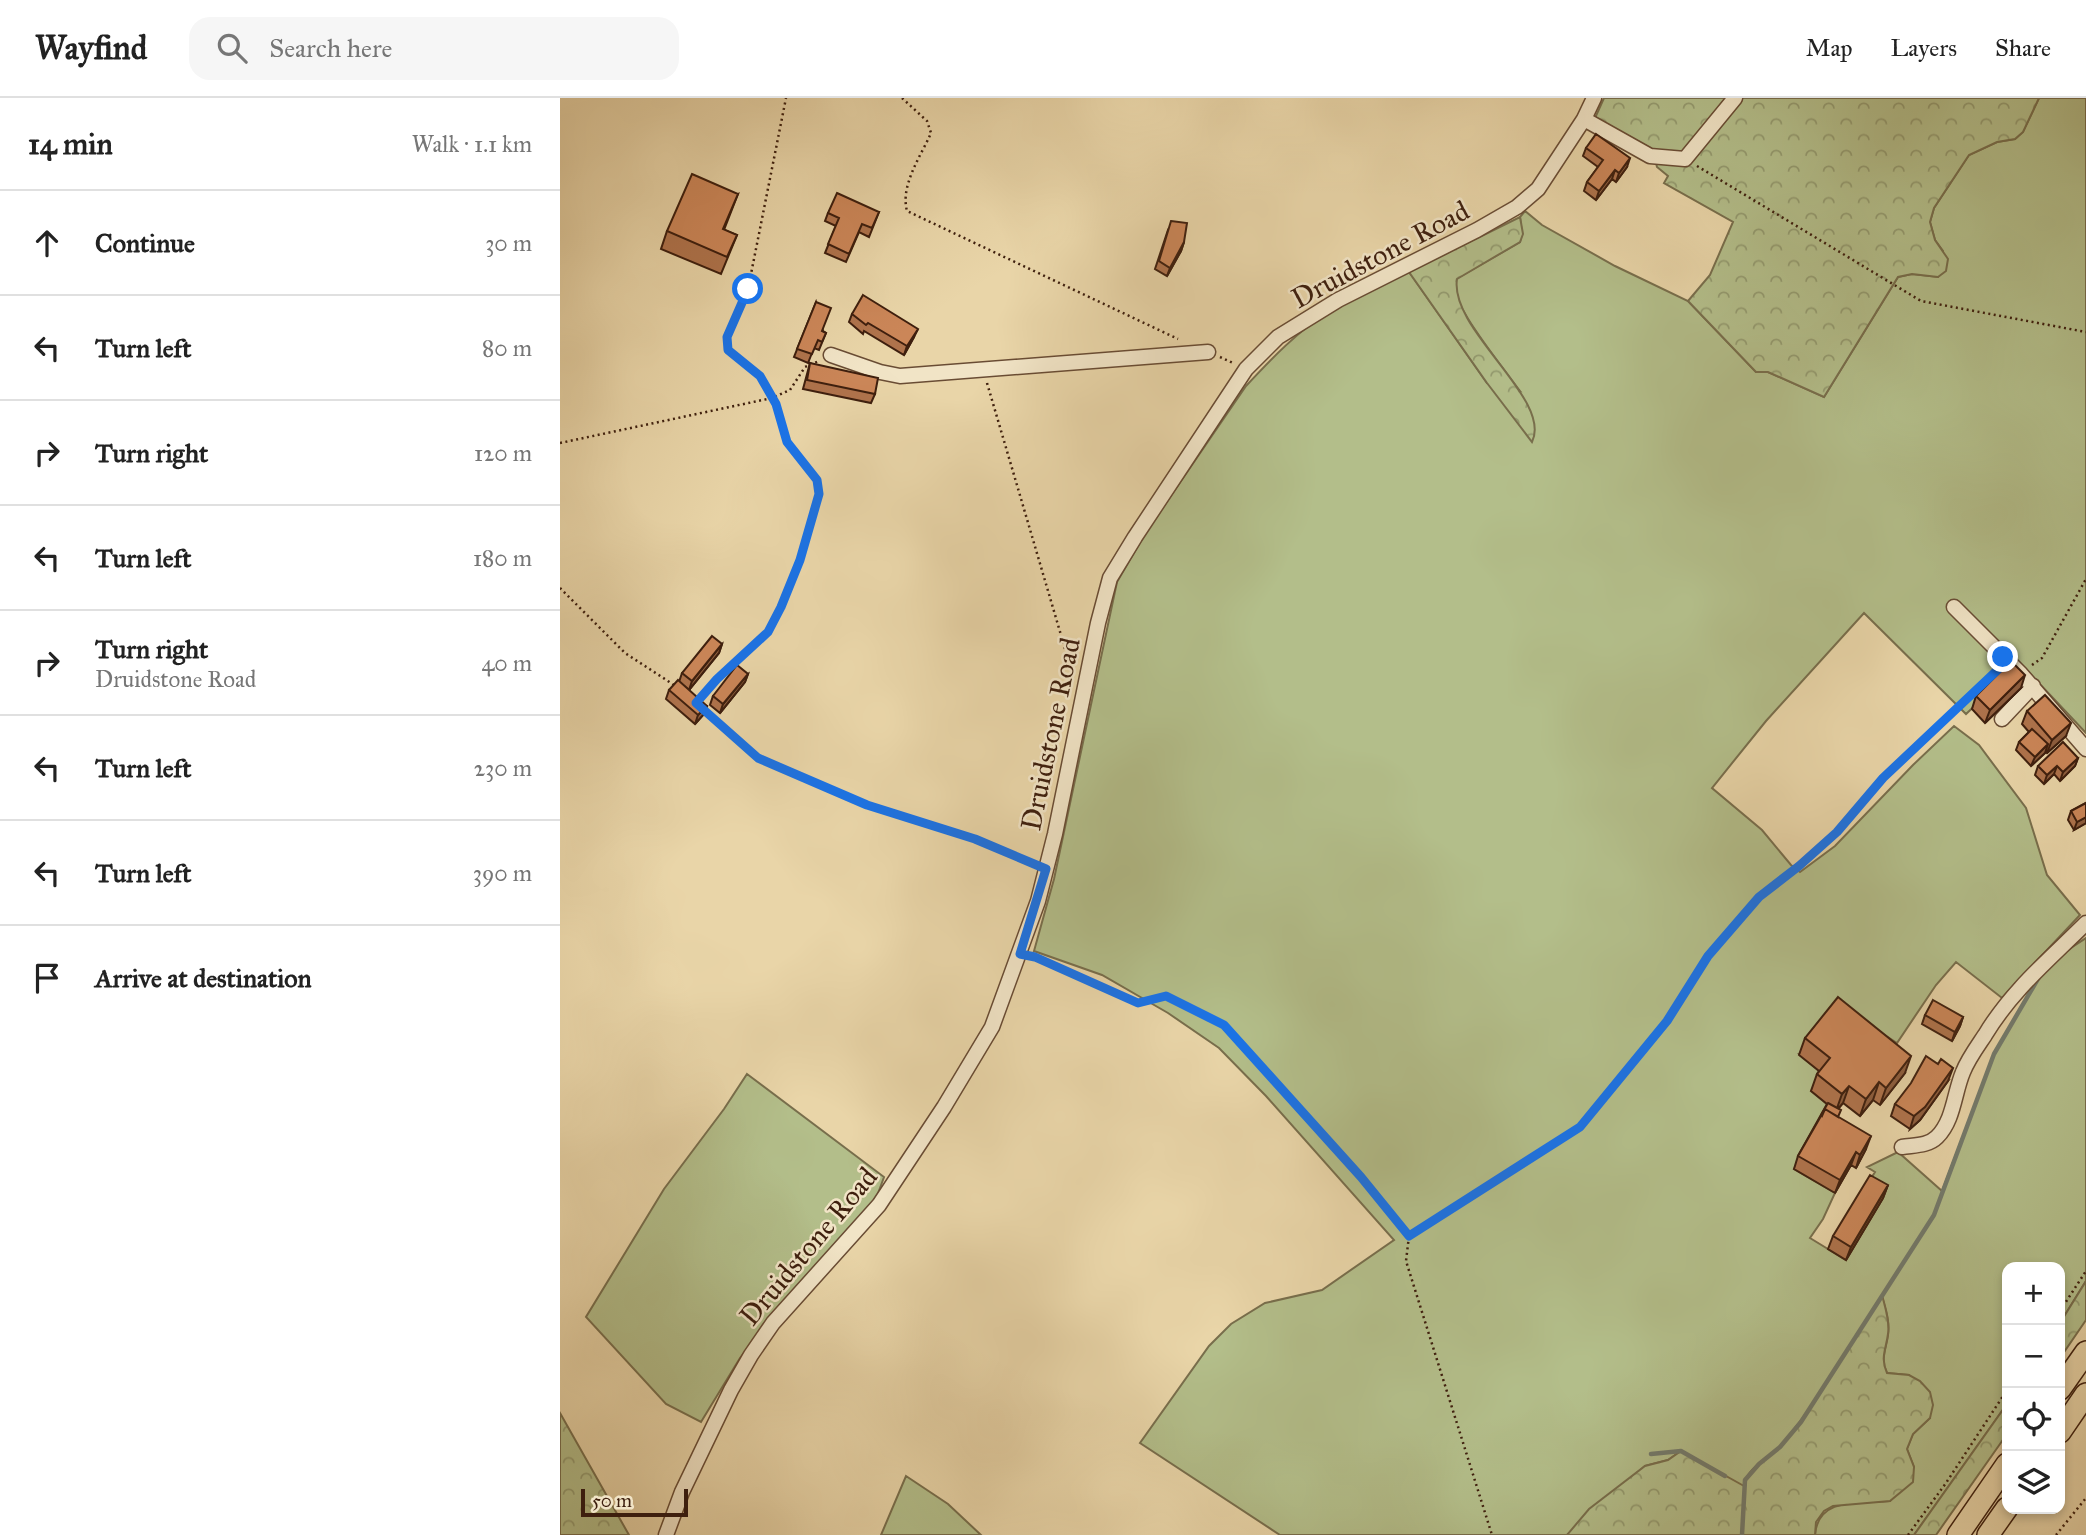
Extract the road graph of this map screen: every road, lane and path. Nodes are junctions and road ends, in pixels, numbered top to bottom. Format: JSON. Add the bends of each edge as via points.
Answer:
{"nodes":[{"id":1,"x":786,"y":98,"type":"edge"},
{"id":2,"x":902,"y":98,"type":"edge"},
{"id":3,"x":1594,"y":98,"type":"edge"},
{"id":4,"x":1735,"y":98,"type":"edge"},
{"id":5,"x":1584,"y":119,"type":"junction"},
{"id":6,"x":1685,"y":159,"type":"junction"},
{"id":7,"x":2086,"y":332,"type":"edge"},
{"id":8,"x":1208,"y":352,"type":"junction"},
{"id":9,"x":831,"y":355,"type":"joint"},
{"id":10,"x":1247,"y":369,"type":"junction"},
{"id":11,"x":983,"y":370,"type":"junction"},
{"id":12,"x":772,"y":398,"type":"junction"},
{"id":13,"x":560,"y":443,"type":"edge"},
{"id":14,"x":2086,"y":579,"type":"edge"},
{"id":15,"x":560,"y":588,"type":"edge"},
{"id":16,"x":1954,"y":607,"type":"dead end"},
{"id":17,"x":2007,"y":661,"type":"junction"},
{"id":18,"x":1090,"y":669,"type":"junction"},
{"id":19,"x":2021,"y":674,"type":"junction"},
{"id":20,"x":2032,"y":686,"type":"junction"},
{"id":21,"x":677,"y":687,"type":"edge"},
{"id":22,"x":2002,"y":719,"type":"dead end"},
{"id":23,"x":2086,"y":749,"type":"edge"},
{"id":24,"x":1046,"y":869,"type":"junction"},
{"id":25,"x":2086,"y":923,"type":"edge"},
{"id":26,"x":1020,"y":954,"type":"junction"},
{"id":27,"x":1902,"y":1147,"type":"dead end"},
{"id":28,"x":1409,"y":1236,"type":"junction"},
{"id":29,"x":2086,"y":1271,"type":"edge"},
{"id":30,"x":2065,"y":1303,"type":"edge"},
{"id":31,"x":2086,"y":1352,"type":"edge"},
{"id":32,"x":2061,"y":1388,"type":"edge"},
{"id":33,"x":2086,"y":1394,"type":"edge"},
{"id":34,"x":2002,"y":1398,"type":"edge"},
{"id":35,"x":2065,"y":1425,"type":"edge"},
{"id":36,"x":2002,"y":1471,"type":"edge"},
{"id":37,"x":2086,"y":1497,"type":"edge"},
{"id":38,"x":2003,"y":1514,"type":"edge"},
{"id":39,"x":666,"y":1535,"type":"edge"},
{"id":40,"x":1492,"y":1535,"type":"edge"},
{"id":41,"x":1908,"y":1535,"type":"edge"},
{"id":42,"x":1958,"y":1535,"type":"edge"},
{"id":43,"x":1988,"y":1535,"type":"edge"},
{"id":44,"x":2056,"y":1535,"type":"edge"}],
"edges":[{"from":1,"to":12,"type":"path","via":[[748,289],[727,337],[728,350],[760,376]]},
{"from":2,"to":8,"type":"path","via":[[927,121],[931,133],[904,199],[907,211]]},
{"from":3,"to":5,"type":"street","name":"Druidstone Road"},
{"from":4,"to":6,"type":"street"},
{"from":5,"to":6,"type":"street","via":[[1650,156]]},
{"from":5,"to":10,"type":"street","name":"Druidstone Road","via":[[1538,189],[1517,207],[1308,317],[1278,337]]},
{"from":6,"to":7,"type":"path","via":[[1921,302]]},
{"from":8,"to":10,"type":"path"},
{"from":8,"to":11,"type":"street"},
{"from":9,"to":11,"type":"street","via":[[900,376]]},
{"from":9,"to":12,"type":"path","via":[[805,367],[790,390]]},
{"from":10,"to":18,"type":"street","name":"Druidstone Road","via":[[1110,578]]},
{"from":11,"to":18,"type":"path","via":[[1068,659]]},
{"from":12,"to":13,"type":"path"},
{"from":12,"to":24,"type":"path","via":[[787,442],[817,480],[817,505],[800,560],[768,632],[696,703],[758,758],[867,805],[975,839]]},
{"from":14,"to":19,"type":"path","via":[[2042,658]]},
{"from":15,"to":21,"type":"path","via":[[625,653]]},
{"from":16,"to":17,"type":"street"},
{"from":17,"to":19,"type":"street"},
{"from":17,"to":28,"type":"path","via":[[1883,778],[1837,832],[1759,897],[1708,956],[1667,1021],[1580,1127]]},
{"from":18,"to":24,"type":"street","name":"Druidstone Road"},
{"from":19,"to":20,"type":"street"},
{"from":20,"to":22,"type":"street"},
{"from":20,"to":23,"type":"street"},
{"from":24,"to":26,"type":"street","name":"Druidstone Road"},
{"from":25,"to":27,"type":"street","via":[[2013,994],[1986,1032],[1963,1072],[1952,1110],[1938,1136],[1927,1144]]},
{"from":26,"to":28,"type":"path","via":[[1138,1003],[1166,996],[1224,1025]]},
{"from":26,"to":39,"type":"street","name":"Druidstone Road","via":[[992,1027],[879,1205],[772,1323],[751,1355],[682,1492]]},
{"from":28,"to":40,"type":"path","via":[[1406,1261]]},
{"from":29,"to":30,"type":"path"},
{"from":31,"to":32,"type":"highway"},
{"from":33,"to":35,"type":"highway"},
{"from":34,"to":41,"type":"path"},
{"from":36,"to":42,"type":"highway"},
{"from":37,"to":44,"type":"path"},
{"from":38,"to":43,"type":"highway"}]}
